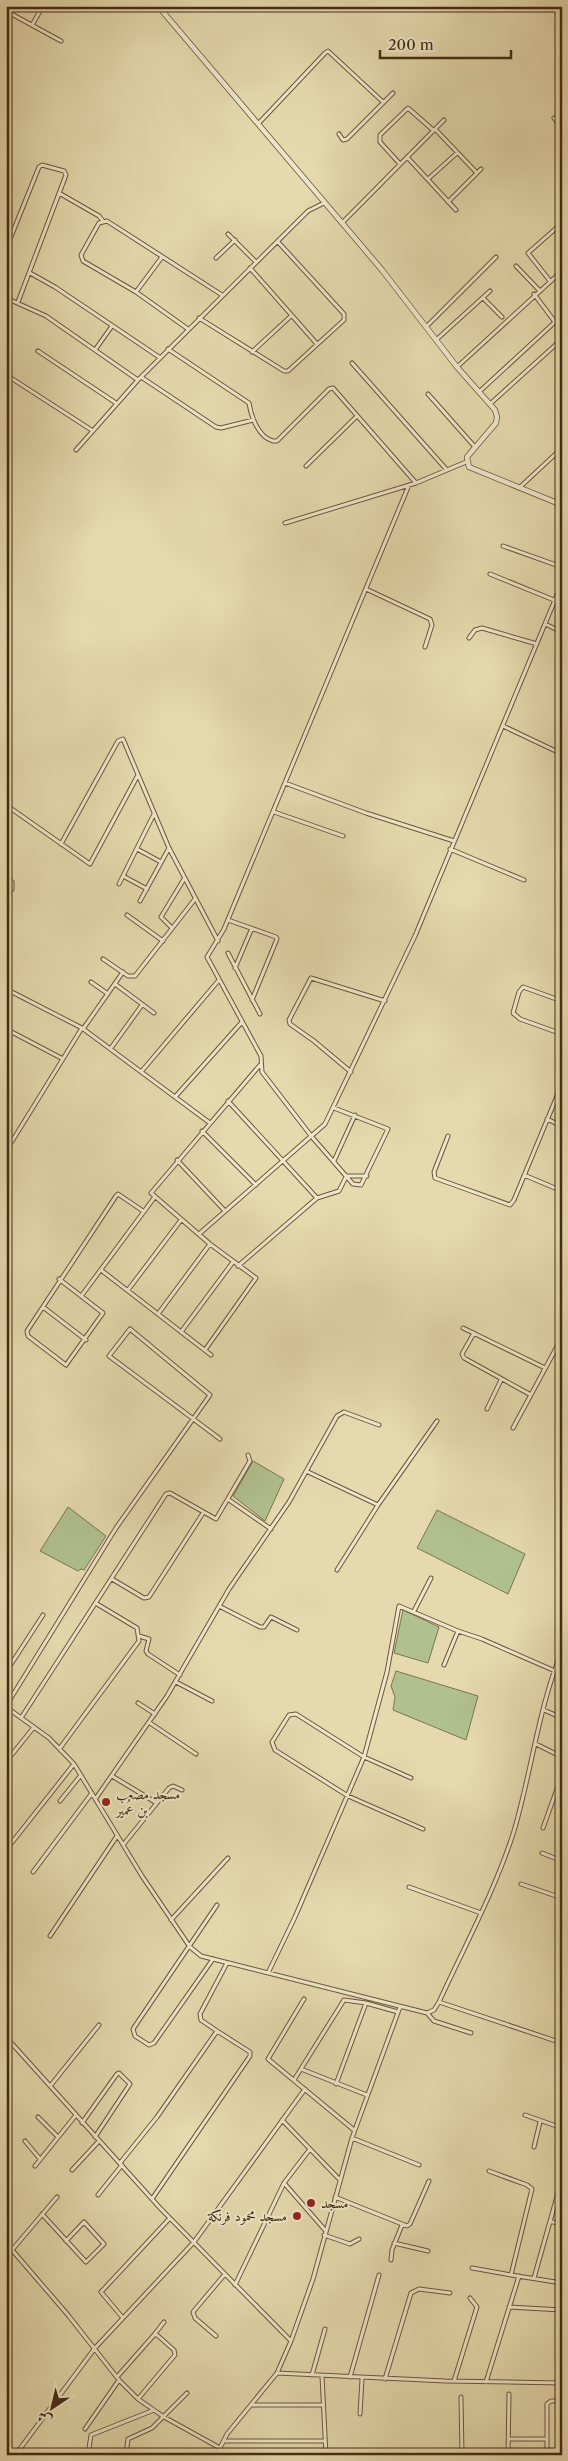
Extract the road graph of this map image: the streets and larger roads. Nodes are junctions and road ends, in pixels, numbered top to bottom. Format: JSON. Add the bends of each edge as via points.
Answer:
{"nodes":[{"id":1,"x":43,"y":6,"type":"edge"},
{"id":2,"x":158,"y":6,"type":"edge"},
{"id":3,"x":6,"y":12,"type":"edge"},
{"id":4,"x":32,"y":25,"type":"junction"},
{"id":5,"x":61,"y":41,"type":"dead end"},
{"id":6,"x":393,"y":93,"type":"dead end"},
{"id":7,"x":383,"y":102,"type":"junction"},
{"id":8,"x":554,"y":118,"type":"dead end"},
{"id":9,"x":444,"y":120,"type":"dead end"},
{"id":10,"x":257,"y":125,"type":"junction"},
{"id":11,"x":562,"y":129,"type":"edge"},
{"id":12,"x":434,"y":130,"type":"junction"},
{"id":13,"x":338,"y":134,"type":"dead end"},
{"id":14,"x":457,"y":153,"type":"junction"},
{"id":15,"x":407,"y":157,"type":"junction"},
{"id":16,"x":400,"y":164,"type":"junction"},
{"id":17,"x":481,"y":169,"type":"dead end"},
{"id":18,"x":476,"y":173,"type":"junction"},
{"id":19,"x":428,"y":179,"type":"junction"},
{"id":20,"x":60,"y":194,"type":"junction"},
{"id":21,"x":448,"y":202,"type":"junction"},
{"id":22,"x":324,"y":203,"type":"junction"},
{"id":23,"x":456,"y":210,"type":"dead end"},
{"id":24,"x":103,"y":221,"type":"junction"},
{"id":25,"x":562,"y":223,"type":"edge"},
{"id":26,"x":341,"y":224,"type":"junction"},
{"id":27,"x":228,"y":234,"type":"dead end"},
{"id":28,"x":234,"y":240,"type":"junction"},
{"id":29,"x":278,"y":242,"type":"junction"},
{"id":30,"x":6,"y":249,"type":"edge"},
{"id":31,"x":162,"y":257,"type":"junction"},
{"id":32,"x":496,"y":257,"type":"dead end"},
{"id":33,"x":216,"y":258,"type":"dead end"},
{"id":34,"x":256,"y":262,"type":"junction"},
{"id":35,"x":516,"y":266,"type":"dead end"},
{"id":36,"x":250,"y":268,"type":"junction"},
{"id":37,"x":562,"y":271,"type":"edge"},
{"id":38,"x":30,"y":273,"type":"junction"},
{"id":39,"x":550,"y":281,"type":"junction"},
{"id":40,"x":539,"y":290,"type":"junction"},
{"id":41,"x":490,"y":291,"type":"dead end"},
{"id":42,"x":136,"y":292,"type":"junction"},
{"id":43,"x":534,"y":294,"type":"junction"},
{"id":44,"x":222,"y":295,"type":"junction"},
{"id":45,"x":6,"y":298,"type":"edge"},
{"id":46,"x":483,"y":298,"type":"junction"},
{"id":47,"x":18,"y":302,"type":"junction"},
{"id":48,"x":291,"y":316,"type":"junction"},
{"id":49,"x":199,"y":318,"type":"junction"},
{"id":50,"x":502,"y":318,"type":"dead end"},
{"id":51,"x":112,"y":326,"type":"junction"},
{"id":52,"x":426,"y":326,"type":"junction"},
{"id":53,"x":188,"y":329,"type":"junction"},
{"id":54,"x":562,"y":338,"type":"edge"},
{"id":55,"x":436,"y":340,"type":"junction"},
{"id":56,"x":317,"y":344,"type":"junction"},
{"id":57,"x":168,"y":349,"type":"junction"},
{"id":58,"x":95,"y":350,"type":"junction"},
{"id":59,"x":38,"y":351,"type":"dead end"},
{"id":60,"x":252,"y":352,"type":"junction"},
{"id":61,"x":160,"y":357,"type":"junction"},
{"id":62,"x":352,"y":363,"type":"dead end"},
{"id":63,"x":458,"y":367,"type":"junction"},
{"id":64,"x":11,"y":378,"type":"dead end"},
{"id":65,"x":139,"y":378,"type":"junction"},
{"id":66,"x":479,"y":392,"type":"junction"},
{"id":67,"x":428,"y":394,"type":"dead end"},
{"id":68,"x":116,"y":403,"type":"junction"},
{"id":69,"x":490,"y":404,"type":"junction"},
{"id":70,"x":358,"y":416,"type":"junction"},
{"id":71,"x":253,"y":420,"type":"junction"},
{"id":72,"x":93,"y":431,"type":"junction"},
{"id":73,"x":475,"y":447,"type":"junction"},
{"id":74,"x":562,"y":448,"type":"edge"},
{"id":75,"x":76,"y":450,"type":"dead end"},
{"id":76,"x":466,"y":462,"type":"junction"},
{"id":77,"x":306,"y":466,"type":"dead end"},
{"id":78,"x":446,"y":469,"type":"junction"},
{"id":79,"x":416,"y":483,"type":"junction"},
{"id":80,"x":409,"y":485,"type":"junction"},
{"id":81,"x":520,"y":488,"type":"junction"},
{"id":82,"x":561,"y":503,"type":"edge"},
{"id":83,"x":285,"y":523,"type":"dead end"},
{"id":84,"x":503,"y":546,"type":"dead end"},
{"id":85,"x":562,"y":567,"type":"edge"},
{"id":86,"x":490,"y":574,"type":"dead end"},
{"id":87,"x":562,"y":583,"type":"edge"},
{"id":88,"x":366,"y":589,"type":"junction"},
{"id":89,"x":560,"y":594,"type":"edge"},
{"id":90,"x":554,"y":600,"type":"junction"},
{"id":91,"x":546,"y":624,"type":"junction"},
{"id":92,"x":562,"y":632,"type":"edge"},
{"id":93,"x":470,"y":638,"type":"dead end"},
{"id":94,"x":537,"y":644,"type":"junction"},
{"id":95,"x":425,"y":647,"type":"dead end"},
{"id":96,"x":503,"y":726,"type":"junction"},
{"id":97,"x":562,"y":754,"type":"edge"},
{"id":98,"x":138,"y":774,"type":"junction"},
{"id":99,"x":285,"y":784,"type":"junction"},
{"id":100,"x":6,"y":805,"type":"edge"},
{"id":101,"x":274,"y":812,"type":"junction"},
{"id":102,"x":154,"y":814,"type":"junction"},
{"id":103,"x":343,"y":836,"type":"dead end"},
{"id":104,"x":454,"y":841,"type":"junction"},
{"id":105,"x":61,"y":844,"type":"junction"},
{"id":106,"x":169,"y":848,"type":"junction"},
{"id":107,"x":450,"y":849,"type":"junction"},
{"id":108,"x":136,"y":850,"type":"junction"},
{"id":109,"x":161,"y":862,"type":"junction"},
{"id":110,"x":123,"y":876,"type":"junction"},
{"id":111,"x":6,"y":877,"type":"edge"},
{"id":112,"x":185,"y":878,"type":"junction"},
{"id":113,"x":524,"y":880,"type":"dead end"},
{"id":114,"x":119,"y":884,"type":"dead end"},
{"id":115,"x":147,"y":889,"type":"junction"},
{"id":116,"x":6,"y":898,"type":"edge"},
{"id":117,"x":195,"y":899,"type":"junction"},
{"id":118,"x":140,"y":901,"type":"dead end"},
{"id":119,"x":127,"y":916,"type":"dead end"},
{"id":120,"x":228,"y":920,"type":"junction"},
{"id":121,"x":252,"y":928,"type":"junction"},
{"id":122,"x":172,"y":929,"type":"junction"},
{"id":123,"x":163,"y":941,"type":"junction"},
{"id":124,"x":218,"y":942,"type":"junction"},
{"id":125,"x":228,"y":953,"type":"dead end"},
{"id":126,"x":103,"y":959,"type":"dead end"},
{"id":127,"x":235,"y":968,"type":"junction"},
{"id":128,"x":123,"y":972,"type":"junction"},
{"id":129,"x":219,"y":980,"type":"junction"},
{"id":130,"x":91,"y":982,"type":"dead end"},
{"id":131,"x":115,"y":984,"type":"junction"},
{"id":132,"x":6,"y":989,"type":"edge"},
{"id":133,"x":108,"y":994,"type":"junction"},
{"id":134,"x":252,"y":1000,"type":"junction"},
{"id":135,"x":384,"y":1001,"type":"junction"},
{"id":136,"x":562,"y":1001,"type":"edge"},
{"id":137,"x":142,"y":1005,"type":"junction"},
{"id":138,"x":154,"y":1013,"type":"dead end"},
{"id":139,"x":260,"y":1014,"type":"dead end"},
{"id":140,"x":242,"y":1022,"type":"junction"},
{"id":141,"x":83,"y":1028,"type":"junction"},
{"id":142,"x":6,"y":1030,"type":"edge"},
{"id":143,"x":562,"y":1034,"type":"edge"},
{"id":144,"x":111,"y":1048,"type":"junction"},
{"id":145,"x":63,"y":1059,"type":"junction"},
{"id":146,"x":260,"y":1065,"type":"junction"},
{"id":147,"x":141,"y":1072,"type":"junction"},
{"id":148,"x":351,"y":1072,"type":"junction"},
{"id":149,"x":562,"y":1084,"type":"edge"},
{"id":150,"x":175,"y":1097,"type":"junction"},
{"id":151,"x":228,"y":1101,"type":"junction"},
{"id":152,"x":334,"y":1108,"type":"junction"},
{"id":153,"x":355,"y":1115,"type":"junction"},
{"id":154,"x":547,"y":1119,"type":"junction"},
{"id":155,"x":210,"y":1123,"type":"junction"},
{"id":156,"x":562,"y":1126,"type":"edge"},
{"id":157,"x":202,"y":1131,"type":"junction"},
{"id":158,"x":448,"y":1136,"type":"dead end"},
{"id":159,"x":312,"y":1137,"type":"junction"},
{"id":160,"x":6,"y":1152,"type":"edge"},
{"id":161,"x":177,"y":1160,"type":"junction"},
{"id":162,"x":283,"y":1160,"type":"junction"},
{"id":163,"x":334,"y":1161,"type":"junction"},
{"id":164,"x":524,"y":1175,"type":"junction"},
{"id":165,"x":347,"y":1176,"type":"junction"},
{"id":166,"x":367,"y":1176,"type":"junction"},
{"id":167,"x":256,"y":1185,"type":"junction"},
{"id":168,"x":562,"y":1191,"type":"edge"},
{"id":169,"x":154,"y":1198,"type":"junction"},
{"id":170,"x":317,"y":1198,"type":"junction"},
{"id":171,"x":143,"y":1211,"type":"junction"},
{"id":172,"x":226,"y":1211,"type":"junction"},
{"id":173,"x":181,"y":1220,"type":"junction"},
{"id":174,"x":200,"y":1234,"type":"junction"},
{"id":175,"x":210,"y":1244,"type":"junction"},
{"id":176,"x":233,"y":1262,"type":"junction"},
{"id":177,"x":238,"y":1266,"type":"junction"},
{"id":178,"x":101,"y":1270,"type":"junction"},
{"id":179,"x":59,"y":1279,"type":"junction"},
{"id":180,"x":128,"y":1290,"type":"junction"},
{"id":181,"x":82,"y":1295,"type":"junction"},
{"id":182,"x":43,"y":1307,"type":"junction"},
{"id":183,"x":158,"y":1314,"type":"junction"},
{"id":184,"x":463,"y":1328,"type":"dead end"},
{"id":185,"x":181,"y":1332,"type":"junction"},
{"id":186,"x":562,"y":1332,"type":"edge"},
{"id":187,"x":474,"y":1333,"type":"junction"},
{"id":188,"x":86,"y":1340,"type":"junction"},
{"id":189,"x":561,"y":1342,"type":"edge"},
{"id":190,"x":205,"y":1350,"type":"junction"},
{"id":191,"x":211,"y":1355,"type":"dead end"},
{"id":192,"x":545,"y":1368,"type":"junction"},
{"id":193,"x":501,"y":1380,"type":"junction"},
{"id":194,"x":531,"y":1395,"type":"junction"},
{"id":195,"x":487,"y":1409,"type":"dead end"},
{"id":196,"x":193,"y":1419,"type":"junction"},
{"id":197,"x":437,"y":1421,"type":"dead end"},
{"id":198,"x":379,"y":1425,"type":"dead end"},
{"id":199,"x":513,"y":1428,"type":"dead end"},
{"id":200,"x":220,"y":1439,"type":"dead end"},
{"id":201,"x":248,"y":1455,"type":"dead end"},
{"id":202,"x":306,"y":1471,"type":"junction"},
{"id":203,"x":229,"y":1500,"type":"junction"},
{"id":204,"x":378,"y":1505,"type":"junction"},
{"id":205,"x":203,"y":1513,"type":"junction"},
{"id":206,"x":271,"y":1529,"type":"junction"},
{"id":207,"x":337,"y":1570,"type":"dead end"},
{"id":208,"x":431,"y":1578,"type":"dead end"},
{"id":209,"x":112,"y":1579,"type":"junction"},
{"id":210,"x":97,"y":1604,"type":"junction"},
{"id":211,"x":219,"y":1606,"type":"junction"},
{"id":212,"x":414,"y":1612,"type":"junction"},
{"id":213,"x":43,"y":1615,"type":"dead end"},
{"id":214,"x":298,"y":1630,"type":"dead end"},
{"id":215,"x":458,"y":1631,"type":"junction"},
{"id":216,"x":139,"y":1636,"type":"junction"},
{"id":217,"x":562,"y":1651,"type":"edge"},
{"id":218,"x":444,"y":1665,"type":"dead end"},
{"id":219,"x":555,"y":1671,"type":"junction"},
{"id":220,"x":6,"y":1672,"type":"edge"},
{"id":221,"x":180,"y":1675,"type":"junction"},
{"id":222,"x":176,"y":1682,"type":"junction"},
{"id":223,"x":212,"y":1701,"type":"dead end"},
{"id":224,"x":138,"y":1703,"type":"dead end"},
{"id":225,"x":6,"y":1707,"type":"edge"},
{"id":226,"x":544,"y":1710,"type":"junction"},
{"id":227,"x":156,"y":1714,"type":"junction"},
{"id":228,"x":21,"y":1718,"type":"junction"},
{"id":229,"x":562,"y":1718,"type":"edge"},
{"id":230,"x":150,"y":1723,"type":"junction"},
{"id":231,"x":34,"y":1727,"type":"junction"},
{"id":232,"x":536,"y":1744,"type":"junction"},
{"id":233,"x":60,"y":1748,"type":"junction"},
{"id":234,"x":196,"y":1754,"type":"dead end"},
{"id":235,"x":364,"y":1757,"type":"junction"},
{"id":236,"x":562,"y":1757,"type":"edge"},
{"id":237,"x":6,"y":1762,"type":"edge"},
{"id":238,"x":74,"y":1764,"type":"junction"},
{"id":239,"x":81,"y":1775,"type":"junction"},
{"id":240,"x":562,"y":1775,"type":"edge"},
{"id":241,"x":112,"y":1776,"type":"junction"},
{"id":242,"x":412,"y":1778,"type":"dead end"},
{"id":243,"x":182,"y":1790,"type":"dead end"},
{"id":244,"x":92,"y":1793,"type":"junction"},
{"id":245,"x":348,"y":1796,"type":"junction"},
{"id":246,"x":96,"y":1798,"type":"junction"},
{"id":247,"x":60,"y":1801,"type":"dead end"},
{"id":248,"x":155,"y":1802,"type":"junction"},
{"id":249,"x":543,"y":1828,"type":"dead end"},
{"id":250,"x":423,"y":1829,"type":"dead end"},
{"id":251,"x":117,"y":1836,"type":"junction"},
{"id":252,"x":123,"y":1845,"type":"junction"},
{"id":253,"x":6,"y":1850,"type":"edge"},
{"id":254,"x":542,"y":1853,"type":"dead end"},
{"id":255,"x":228,"y":1858,"type":"dead end"},
{"id":256,"x":562,"y":1861,"type":"edge"},
{"id":257,"x":33,"y":1872,"type":"dead end"},
{"id":258,"x":521,"y":1884,"type":"dead end"},
{"id":259,"x":409,"y":1887,"type":"dead end"},
{"id":260,"x":562,"y":1898,"type":"edge"},
{"id":261,"x":218,"y":1906,"type":"dead end"},
{"id":262,"x":481,"y":1914,"type":"junction"},
{"id":263,"x":172,"y":1920,"type":"junction"},
{"id":264,"x":50,"y":1936,"type":"dead end"},
{"id":265,"x":190,"y":1947,"type":"junction"},
{"id":266,"x":214,"y":1959,"type":"junction"},
{"id":267,"x":227,"y":1962,"type":"junction"},
{"id":268,"x":268,"y":1973,"type":"junction"},
{"id":269,"x":304,"y":1999,"type":"dead end"},
{"id":270,"x":439,"y":2002,"type":"junction"},
{"id":271,"x":366,"y":2003,"type":"junction"},
{"id":272,"x":400,"y":2007,"type":"junction"},
{"id":273,"x":398,"y":2012,"type":"junction"},
{"id":274,"x":427,"y":2013,"type":"junction"},
{"id":275,"x":99,"y":2026,"type":"dead end"},
{"id":276,"x":217,"y":2032,"type":"junction"},
{"id":277,"x":471,"y":2033,"type":"dead end"},
{"id":278,"x":6,"y":2037,"type":"edge"},
{"id":279,"x":562,"y":2043,"type":"edge"},
{"id":280,"x":302,"y":2069,"type":"junction"},
{"id":281,"x":294,"y":2080,"type":"junction"},
{"id":282,"x":336,"y":2084,"type":"junction"},
{"id":283,"x":51,"y":2085,"type":"junction"},
{"id":284,"x":305,"y":2089,"type":"junction"},
{"id":285,"x":367,"y":2095,"type":"junction"},
{"id":286,"x":76,"y":2115,"type":"junction"},
{"id":287,"x":525,"y":2115,"type":"dead end"},
{"id":288,"x":38,"y":2117,"type":"dead end"},
{"id":289,"x":282,"y":2120,"type":"junction"},
{"id":290,"x":540,"y":2122,"type":"junction"},
{"id":291,"x":82,"y":2123,"type":"junction"},
{"id":292,"x":562,"y":2128,"type":"edge"},
{"id":293,"x":354,"y":2130,"type":"junction"},
{"id":294,"x":58,"y":2137,"type":"junction"},
{"id":295,"x":95,"y":2137,"type":"junction"},
{"id":296,"x":352,"y":2138,"type":"junction"},
{"id":297,"x":25,"y":2141,"type":"dead end"},
{"id":298,"x":99,"y":2141,"type":"junction"},
{"id":299,"x":534,"y":2147,"type":"dead end"},
{"id":300,"x":310,"y":2149,"type":"junction"},
{"id":301,"x":40,"y":2158,"type":"junction"},
{"id":302,"x":121,"y":2164,"type":"junction"},
{"id":303,"x":35,"y":2166,"type":"dead end"},
{"id":304,"x":419,"y":2166,"type":"dead end"},
{"id":305,"x":72,"y":2170,"type":"dead end"},
{"id":306,"x":489,"y":2172,"type":"dead end"},
{"id":307,"x":340,"y":2180,"type":"junction"},
{"id":308,"x":562,"y":2180,"type":"edge"},
{"id":309,"x":429,"y":2181,"type":"dead end"},
{"id":310,"x":284,"y":2183,"type":"junction"},
{"id":311,"x":98,"y":2195,"type":"dead end"},
{"id":312,"x":57,"y":2197,"type":"dead end"},
{"id":313,"x":335,"y":2197,"type":"junction"},
{"id":314,"x":152,"y":2199,"type":"junction"},
{"id":315,"x":42,"y":2214,"type":"junction"},
{"id":316,"x":170,"y":2218,"type":"junction"},
{"id":317,"x":550,"y":2221,"type":"junction"},
{"id":318,"x":402,"y":2225,"type":"junction"},
{"id":319,"x":562,"y":2225,"type":"edge"},
{"id":320,"x":326,"y":2230,"type":"junction"},
{"id":321,"x":324,"y":2235,"type":"junction"},
{"id":322,"x":359,"y":2239,"type":"dead end"},
{"id":323,"x":66,"y":2241,"type":"junction"},
{"id":324,"x":194,"y":2242,"type":"junction"},
{"id":325,"x":394,"y":2243,"type":"junction"},
{"id":326,"x":7,"y":2244,"type":"edge"},
{"id":327,"x":12,"y":2250,"type":"junction"},
{"id":328,"x":428,"y":2251,"type":"dead end"},
{"id":329,"x":391,"y":2260,"type":"dead end"},
{"id":330,"x":472,"y":2268,"type":"dead end"},
{"id":331,"x":225,"y":2274,"type":"junction"},
{"id":332,"x":379,"y":2275,"type":"dead end"},
{"id":333,"x":511,"y":2275,"type":"junction"},
{"id":334,"x":519,"y":2276,"type":"junction"},
{"id":335,"x":534,"y":2278,"type":"junction"},
{"id":336,"x":562,"y":2283,"type":"edge"},
{"id":337,"x":235,"y":2284,"type":"junction"},
{"id":338,"x":450,"y":2293,"type":"dead end"},
{"id":339,"x":470,"y":2298,"type":"dead end"},
{"id":340,"x":509,"y":2307,"type":"junction"},
{"id":341,"x":562,"y":2310,"type":"edge"},
{"id":342,"x":123,"y":2318,"type":"junction"},
{"id":343,"x":164,"y":2322,"type":"dead end"},
{"id":344,"x":325,"y":2329,"type":"dead end"},
{"id":345,"x":154,"y":2336,"type":"junction"},
{"id":346,"x":216,"y":2336,"type":"dead end"},
{"id":347,"x":291,"y":2341,"type":"junction"},
{"id":348,"x":95,"y":2348,"type":"junction"},
{"id":349,"x":277,"y":2373,"type":"junction"},
{"id":350,"x":312,"y":2375,"type":"junction"},
{"id":351,"x":322,"y":2376,"type":"junction"},
{"id":352,"x":350,"y":2377,"type":"junction"},
{"id":353,"x":118,"y":2378,"type":"junction"},
{"id":354,"x":362,"y":2378,"type":"junction"},
{"id":355,"x":385,"y":2379,"type":"junction"},
{"id":356,"x":454,"y":2381,"type":"junction"},
{"id":357,"x":486,"y":2382,"type":"junction"},
{"id":358,"x":562,"y":2382,"type":"edge"},
{"id":359,"x":187,"y":2393,"type":"dead end"},
{"id":360,"x":509,"y":2394,"type":"dead end"},
{"id":361,"x":461,"y":2397,"type":"dead end"},
{"id":362,"x":138,"y":2399,"type":"junction"},
{"id":363,"x":562,"y":2401,"type":"edge"},
{"id":364,"x":251,"y":2405,"type":"junction"},
{"id":365,"x":323,"y":2405,"type":"junction"},
{"id":366,"x":154,"y":2410,"type":"junction"},
{"id":367,"x":360,"y":2414,"type":"dead end"},
{"id":368,"x":164,"y":2417,"type":"junction"},
{"id":369,"x":84,"y":2429,"type":"dead end"},
{"id":370,"x":508,"y":2438,"type":"junction"},
{"id":371,"x":547,"y":2439,"type":"junction"},
{"id":372,"x":223,"y":2441,"type":"junction"},
{"id":373,"x":325,"y":2441,"type":"junction"},
{"id":374,"x":220,"y":2448,"type":"junction"},
{"id":375,"x":19,"y":2450,"type":"dead end"},
{"id":376,"x":87,"y":2454,"type":"edge"},
{"id":377,"x":508,"y":2454,"type":"edge"},
{"id":378,"x":126,"y":2455,"type":"edge"},
{"id":379,"x":220,"y":2455,"type":"edge"},
{"id":380,"x":326,"y":2455,"type":"edge"},
{"id":381,"x":462,"y":2455,"type":"edge"},
{"id":382,"x":484,"y":2455,"type":"edge"},
{"id":383,"x":547,"y":2455,"type":"edge"}],
"edges":[{"from":1,"to":4,"type":"street"},
{"from":2,"to":10,"type":"street"},
{"from":3,"to":4,"type":"street"},
{"from":4,"to":5,"type":"street"},
{"from":6,"to":7,"type":"street"},
{"from":7,"to":10,"type":"street","via":[[328,51]]},
{"from":7,"to":13,"type":"street","via":[[347,139],[343,140]]},
{"from":8,"to":11,"type":"street"},
{"from":9,"to":12,"type":"street"},
{"from":10,"to":22,"type":"street"},
{"from":12,"to":14,"type":"street"},
{"from":12,"to":15,"type":"street"},
{"from":12,"to":16,"type":"street","via":[[408,108],[380,135],[380,142]]},
{"from":14,"to":18,"type":"street"},
{"from":14,"to":19,"type":"street"},
{"from":15,"to":16,"type":"street"},
{"from":15,"to":19,"type":"street"},
{"from":16,"to":26,"type":"street"},
{"from":17,"to":18,"type":"street"},
{"from":18,"to":21,"type":"street"},
{"from":19,"to":21,"type":"street"},
{"from":20,"to":24,"type":"street"},
{"from":20,"to":30,"type":"street","via":[[66,172],[40,166]]},
{"from":20,"to":38,"type":"street"},
{"from":21,"to":23,"type":"street"},
{"from":22,"to":26,"type":"street"},
{"from":22,"to":29,"type":"street","via":[[308,211]]},
{"from":24,"to":31,"type":"street"},
{"from":24,"to":42,"type":"street","via":[[81,259]]},
{"from":25,"to":39,"type":"street","via":[[528,253]]},
{"from":26,"to":52,"type":"street"},
{"from":27,"to":28,"type":"street"},
{"from":28,"to":33,"type":"street"},
{"from":28,"to":34,"type":"street"},
{"from":29,"to":34,"type":"street"},
{"from":29,"to":56,"type":"street","via":[[344,314],[344,320]]},
{"from":31,"to":42,"type":"street"},
{"from":31,"to":44,"type":"street"},
{"from":32,"to":52,"type":"street"},
{"from":34,"to":36,"type":"street"},
{"from":35,"to":40,"type":"street"},
{"from":36,"to":44,"type":"street"},
{"from":36,"to":48,"type":"street"},
{"from":37,"to":39,"type":"street"},
{"from":38,"to":47,"type":"street"},
{"from":38,"to":51,"type":"street"},
{"from":39,"to":40,"type":"street"},
{"from":40,"to":43,"type":"street"},
{"from":41,"to":46,"type":"street"},
{"from":42,"to":53,"type":"street"},
{"from":43,"to":63,"type":"street"},
{"from":43,"to":66,"type":"street","via":[[555,322]]},
{"from":44,"to":49,"type":"street"},
{"from":45,"to":47,"type":"street"},
{"from":46,"to":50,"type":"street"},
{"from":46,"to":55,"type":"street"},
{"from":47,"to":58,"type":"street","via":[[46,316]]},
{"from":48,"to":56,"type":"street"},
{"from":48,"to":60,"type":"street"},
{"from":49,"to":53,"type":"street"},
{"from":49,"to":60,"type":"street"},
{"from":51,"to":58,"type":"street"},
{"from":51,"to":61,"type":"street"},
{"from":52,"to":55,"type":"street"},
{"from":53,"to":57,"type":"street"},
{"from":54,"to":69,"type":"street"},
{"from":55,"to":63,"type":"street"},
{"from":56,"to":60,"type":"street","via":[[284,371]]},
{"from":57,"to":61,"type":"street"},
{"from":57,"to":71,"type":"street","via":[[249,403]]},
{"from":58,"to":65,"type":"street"},
{"from":59,"to":68,"type":"street"},
{"from":61,"to":65,"type":"street"},
{"from":62,"to":78,"type":"street"},
{"from":63,"to":66,"type":"street"},
{"from":64,"to":72,"type":"street"},
{"from":65,"to":68,"type":"street"},
{"from":65,"to":71,"type":"street","via":[[216,427]]},
{"from":66,"to":69,"type":"street"},
{"from":67,"to":73,"type":"street"},
{"from":68,"to":72,"type":"street"},
{"from":69,"to":73,"type":"street","via":[[497,417],[496,423]]},
{"from":70,"to":71,"type":"street","via":[[332,388],[277,441],[269,440]]},
{"from":70,"to":77,"type":"street"},
{"from":70,"to":79,"type":"street"},
{"from":72,"to":75,"type":"street"},
{"from":73,"to":76,"type":"street"},
{"from":74,"to":81,"type":"street"},
{"from":76,"to":78,"type":"street"},
{"from":76,"to":81,"type":"street","via":[[475,471]]},
{"from":78,"to":79,"type":"street"},
{"from":79,"to":80,"type":"street"},
{"from":80,"to":83,"type":"street"},
{"from":80,"to":88,"type":"street"},
{"from":81,"to":82,"type":"street"},
{"from":84,"to":85,"type":"street"},
{"from":86,"to":90,"type":"street"},
{"from":87,"to":89,"type":"street"},
{"from":88,"to":95,"type":"street","via":[[430,619],[432,625]]},
{"from":88,"to":99,"type":"street"},
{"from":89,"to":90,"type":"street"},
{"from":90,"to":91,"type":"street"},
{"from":91,"to":92,"type":"street"},
{"from":91,"to":94,"type":"street"},
{"from":93,"to":94,"type":"street","via":[[475,630],[482,628]]},
{"from":94,"to":96,"type":"street"},
{"from":96,"to":97,"type":"street"},
{"from":96,"to":104,"type":"street"},
{"from":98,"to":102,"type":"street"},
{"from":98,"to":105,"type":"street","via":[[92,864]]},
{"from":98,"to":105,"type":"street","via":[[120,739]]},
{"from":99,"to":101,"type":"street"},
{"from":99,"to":104,"type":"street"},
{"from":100,"to":105,"type":"street"},
{"from":101,"to":103,"type":"street"},
{"from":101,"to":120,"type":"street"},
{"from":102,"to":106,"type":"street"},
{"from":102,"to":108,"type":"street"},
{"from":104,"to":107,"type":"street"},
{"from":106,"to":109,"type":"street"},
{"from":106,"to":112,"type":"street"},
{"from":107,"to":113,"type":"street"},
{"from":107,"to":135,"type":"street"},
{"from":108,"to":109,"type":"street"},
{"from":108,"to":110,"type":"street"},
{"from":109,"to":115,"type":"street"},
{"from":110,"to":114,"type":"street"},
{"from":110,"to":115,"type":"street"},
{"from":111,"to":116,"type":"street","via":[[12,882]]},
{"from":112,"to":117,"type":"street"},
{"from":112,"to":122,"type":"street","via":[[161,917]]},
{"from":115,"to":118,"type":"street"},
{"from":117,"to":122,"type":"street"},
{"from":117,"to":124,"type":"street"},
{"from":119,"to":123,"type":"street"},
{"from":120,"to":121,"type":"street"},
{"from":120,"to":124,"type":"street"},
{"from":121,"to":127,"type":"street"},
{"from":121,"to":134,"type":"street","via":[[277,939]]},
{"from":122,"to":123,"type":"street"},
{"from":123,"to":128,"type":"street","via":[[136,976]]},
{"from":124,"to":129,"type":"street","via":[[207,957]]},
{"from":125,"to":127,"type":"street"},
{"from":126,"to":128,"type":"street"},
{"from":127,"to":134,"type":"street"},
{"from":128,"to":131,"type":"street"},
{"from":129,"to":140,"type":"street"},
{"from":129,"to":147,"type":"street"},
{"from":130,"to":133,"type":"street"},
{"from":131,"to":133,"type":"street"},
{"from":131,"to":137,"type":"street"},
{"from":132,"to":141,"type":"street"},
{"from":133,"to":141,"type":"street"},
{"from":134,"to":139,"type":"street"},
{"from":135,"to":148,"type":"street"},
{"from":135,"to":148,"type":"street","via":[[311,978],[289,1020]]},
{"from":136,"to":143,"type":"street","via":[[523,987],[513,1013],[520,1019]]},
{"from":137,"to":138,"type":"street"},
{"from":137,"to":144,"type":"street"},
{"from":140,"to":146,"type":"street","via":[[261,1056]]},
{"from":140,"to":150,"type":"street"},
{"from":141,"to":144,"type":"street"},
{"from":141,"to":145,"type":"street"},
{"from":142,"to":145,"type":"street"},
{"from":144,"to":147,"type":"street"},
{"from":145,"to":160,"type":"street"},
{"from":146,"to":151,"type":"street"},
{"from":146,"to":159,"type":"street"},
{"from":147,"to":150,"type":"street"},
{"from":148,"to":152,"type":"street"},
{"from":149,"to":154,"type":"street"},
{"from":150,"to":155,"type":"street"},
{"from":151,"to":155,"type":"street"},
{"from":151,"to":162,"type":"street"},
{"from":152,"to":153,"type":"street"},
{"from":152,"to":159,"type":"street","via":[[323,1128]]},
{"from":153,"to":163,"type":"street"},
{"from":153,"to":166,"type":"street","via":[[387,1127],[389,1131]]},
{"from":154,"to":156,"type":"street"},
{"from":154,"to":164,"type":"street"},
{"from":155,"to":157,"type":"street"},
{"from":157,"to":161,"type":"street"},
{"from":157,"to":167,"type":"street"},
{"from":158,"to":164,"type":"street","via":[[434,1172],[435,1178],[510,1205]]},
{"from":159,"to":162,"type":"street"},
{"from":159,"to":163,"type":"street"},
{"from":161,"to":169,"type":"street","via":[[151,1192]]},
{"from":161,"to":172,"type":"street"},
{"from":162,"to":167,"type":"street"},
{"from":162,"to":170,"type":"street"},
{"from":163,"to":165,"type":"street"},
{"from":164,"to":168,"type":"street"},
{"from":165,"to":166,"type":"street"},
{"from":165,"to":166,"type":"street","via":[[358,1186]]},
{"from":165,"to":170,"type":"street","via":[[339,1191]]},
{"from":167,"to":172,"type":"street"},
{"from":169,"to":171,"type":"street"},
{"from":169,"to":173,"type":"street"},
{"from":170,"to":177,"type":"street"},
{"from":171,"to":178,"type":"street"},
{"from":171,"to":179,"type":"street","via":[[118,1194]]},
{"from":172,"to":174,"type":"street"},
{"from":173,"to":174,"type":"street"},
{"from":173,"to":180,"type":"street"},
{"from":174,"to":175,"type":"street"},
{"from":175,"to":176,"type":"street"},
{"from":175,"to":183,"type":"street"},
{"from":176,"to":177,"type":"street"},
{"from":176,"to":185,"type":"street"},
{"from":177,"to":190,"type":"street","via":[[256,1278]]},
{"from":178,"to":180,"type":"street"},
{"from":178,"to":181,"type":"street"},
{"from":179,"to":181,"type":"street"},
{"from":179,"to":182,"type":"street"},
{"from":180,"to":183,"type":"street"},
{"from":181,"to":188,"type":"street","via":[[103,1313]]},
{"from":182,"to":188,"type":"street"},
{"from":182,"to":188,"type":"street","via":[[27,1331],[28,1336],[66,1365]]},
{"from":183,"to":185,"type":"street"},
{"from":184,"to":187,"type":"street"},
{"from":185,"to":190,"type":"street"},
{"from":186,"to":189,"type":"street"},
{"from":187,"to":192,"type":"street"},
{"from":187,"to":193,"type":"street","via":[[462,1354],[464,1358]]},
{"from":189,"to":192,"type":"street"},
{"from":190,"to":191,"type":"street"},
{"from":192,"to":194,"type":"street"},
{"from":193,"to":194,"type":"street"},
{"from":193,"to":195,"type":"street"},
{"from":194,"to":199,"type":"street"},
{"from":196,"to":196,"type":"street","via":[[108,1356],[130,1329],[210,1395]]},
{"from":196,"to":200,"type":"street"},
{"from":196,"to":225,"type":"street","via":[[116,1528]]},
{"from":197,"to":204,"type":"street"},
{"from":198,"to":202,"type":"street","via":[[352,1414],[340,1413]]},
{"from":201,"to":203,"type":"street","via":[[250,1461]]},
{"from":202,"to":204,"type":"street"},
{"from":202,"to":206,"type":"street"},
{"from":203,"to":205,"type":"street","via":[[216,1519]]},
{"from":203,"to":206,"type":"street"},
{"from":204,"to":207,"type":"street"},
{"from":205,"to":209,"type":"street","via":[[149,1597],[144,1598]]},
{"from":205,"to":209,"type":"street","via":[[168,1493]]},
{"from":206,"to":211,"type":"street"},
{"from":208,"to":212,"type":"street"},
{"from":209,"to":210,"type":"street"},
{"from":210,"to":216,"type":"street","via":[[137,1628]]},
{"from":210,"to":228,"type":"street"},
{"from":211,"to":214,"type":"street","via":[[260,1627],[264,1627],[271,1617]]},
{"from":211,"to":221,"type":"street"},
{"from":212,"to":215,"type":"street"},
{"from":212,"to":235,"type":"street","via":[[401,1606],[398,1609],[387,1672]]},
{"from":213,"to":220,"type":"street"},
{"from":215,"to":218,"type":"street"},
{"from":215,"to":219,"type":"street"},
{"from":216,"to":221,"type":"street","via":[[149,1639],[148,1654]]},
{"from":216,"to":233,"type":"street","via":[[137,1647]]},
{"from":217,"to":219,"type":"street"},
{"from":219,"to":226,"type":"street"},
{"from":221,"to":222,"type":"street"},
{"from":222,"to":223,"type":"street"},
{"from":222,"to":227,"type":"street"},
{"from":224,"to":227,"type":"street"},
{"from":225,"to":228,"type":"street"},
{"from":226,"to":229,"type":"street"},
{"from":226,"to":232,"type":"street"},
{"from":227,"to":230,"type":"street"},
{"from":228,"to":231,"type":"street"},
{"from":230,"to":234,"type":"street"},
{"from":230,"to":241,"type":"street"},
{"from":231,"to":233,"type":"street"},
{"from":231,"to":237,"type":"street"},
{"from":232,"to":236,"type":"street"},
{"from":232,"to":262,"type":"street","via":[[502,1867]]},
{"from":233,"to":238,"type":"street"},
{"from":235,"to":242,"type":"street"},
{"from":235,"to":245,"type":"street"},
{"from":235,"to":245,"type":"street","via":[[296,1714],[289,1715],[272,1742],[275,1750]]},
{"from":238,"to":239,"type":"street"},
{"from":238,"to":253,"type":"street"},
{"from":239,"to":244,"type":"street"},
{"from":239,"to":247,"type":"street"},
{"from":240,"to":249,"type":"street"},
{"from":241,"to":246,"type":"street"},
{"from":241,"to":248,"type":"street"},
{"from":243,"to":248,"type":"street","via":[[171,1786]]},
{"from":244,"to":246,"type":"street"},
{"from":244,"to":257,"type":"street"},
{"from":245,"to":250,"type":"street"},
{"from":245,"to":268,"type":"street"},
{"from":246,"to":251,"type":"street"},
{"from":248,"to":252,"type":"street"},
{"from":251,"to":252,"type":"street"},
{"from":251,"to":264,"type":"street"},
{"from":252,"to":263,"type":"street"},
{"from":254,"to":256,"type":"street"},
{"from":255,"to":263,"type":"street"},
{"from":258,"to":260,"type":"street"},
{"from":259,"to":262,"type":"street"},
{"from":261,"to":265,"type":"street"},
{"from":262,"to":270,"type":"street"},
{"from":263,"to":265,"type":"street"},
{"from":265,"to":266,"type":"street","via":[[201,1956]]},
{"from":265,"to":266,"type":"street","via":[[133,2029],[135,2036],[150,2045]]},
{"from":266,"to":267,"type":"street"},
{"from":267,"to":268,"type":"street"},
{"from":267,"to":276,"type":"street","via":[[200,2014],[201,2020]]},
{"from":268,"to":272,"type":"street"},
{"from":269,"to":281,"type":"street","via":[[268,2057]]},
{"from":270,"to":274,"type":"street","via":[[434,2010]]},
{"from":270,"to":279,"type":"street"},
{"from":271,"to":273,"type":"street"},
{"from":271,"to":280,"type":"street","via":[[344,2000]]},
{"from":271,"to":282,"type":"street"},
{"from":272,"to":273,"type":"street"},
{"from":272,"to":274,"type":"street"},
{"from":273,"to":285,"type":"street"},
{"from":274,"to":277,"type":"street","via":[[434,2021]]},
{"from":275,"to":283,"type":"street"},
{"from":276,"to":302,"type":"street"},
{"from":276,"to":314,"type":"street","via":[[250,2052],[250,2056]]},
{"from":278,"to":283,"type":"street"},
{"from":280,"to":281,"type":"street"},
{"from":280,"to":282,"type":"street"},
{"from":281,"to":284,"type":"street"},
{"from":282,"to":285,"type":"street"},
{"from":283,"to":286,"type":"street"},
{"from":284,"to":289,"type":"street"},
{"from":284,"to":293,"type":"street"},
{"from":285,"to":293,"type":"street"},
{"from":286,"to":291,"type":"street"},
{"from":286,"to":294,"type":"street"},
{"from":287,"to":290,"type":"street"},
{"from":288,"to":294,"type":"street"},
{"from":289,"to":300,"type":"street"},
{"from":289,"to":324,"type":"street"},
{"from":290,"to":292,"type":"street"},
{"from":290,"to":299,"type":"street"},
{"from":291,"to":295,"type":"street"},
{"from":291,"to":295,"type":"street","via":[[119,2073],[130,2084]]},
{"from":293,"to":296,"type":"street"},
{"from":294,"to":301,"type":"street"},
{"from":295,"to":298,"type":"street"},
{"from":296,"to":304,"type":"street"},
{"from":296,"to":307,"type":"street"},
{"from":297,"to":301,"type":"street"},
{"from":298,"to":302,"type":"street"},
{"from":298,"to":305,"type":"street"},
{"from":300,"to":307,"type":"street"},
{"from":300,"to":310,"type":"street"},
{"from":301,"to":303,"type":"street"},
{"from":302,"to":311,"type":"street"},
{"from":302,"to":314,"type":"street"},
{"from":306,"to":333,"type":"street","via":[[532,2189]]},
{"from":307,"to":313,"type":"street"},
{"from":308,"to":317,"type":"street"},
{"from":309,"to":318,"type":"street","via":[[410,2224]]},
{"from":310,"to":320,"type":"street"},
{"from":310,"to":337,"type":"street"},
{"from":312,"to":315,"type":"street"},
{"from":313,"to":318,"type":"street"},
{"from":313,"to":320,"type":"street"},
{"from":314,"to":316,"type":"street"},
{"from":315,"to":323,"type":"street"},
{"from":315,"to":327,"type":"street"},
{"from":316,"to":324,"type":"street"},
{"from":316,"to":342,"type":"street","via":[[101,2292]]},
{"from":317,"to":319,"type":"street"},
{"from":317,"to":335,"type":"street"},
{"from":318,"to":325,"type":"street"},
{"from":320,"to":321,"type":"street"},
{"from":321,"to":322,"type":"street","via":[[350,2244]]},
{"from":321,"to":347,"type":"street"},
{"from":323,"to":323,"type":"street","via":[[86,2262],[104,2244],[84,2222]]},
{"from":324,"to":331,"type":"street"},
{"from":324,"to":342,"type":"street"},
{"from":325,"to":328,"type":"street"},
{"from":325,"to":329,"type":"street"},
{"from":326,"to":327,"type":"street"},
{"from":327,"to":348,"type":"street"},
{"from":330,"to":333,"type":"street"},
{"from":331,"to":337,"type":"street"},
{"from":331,"to":346,"type":"street","via":[[193,2312],[195,2318]]},
{"from":332,"to":352,"type":"street"},
{"from":333,"to":334,"type":"street"},
{"from":334,"to":335,"type":"street"},
{"from":334,"to":340,"type":"street"},
{"from":335,"to":336,"type":"street"},
{"from":337,"to":347,"type":"street"},
{"from":338,"to":355,"type":"street","via":[[419,2289],[411,2292]]},
{"from":339,"to":356,"type":"street","via":[[477,2307]]},
{"from":340,"to":341,"type":"street"},
{"from":340,"to":357,"type":"street"},
{"from":342,"to":348,"type":"street"},
{"from":343,"to":345,"type":"street"},
{"from":344,"to":350,"type":"street"},
{"from":345,"to":353,"type":"street"},
{"from":345,"to":362,"type":"street","via":[[157,2335],[175,2353]]},
{"from":347,"to":349,"type":"street"},
{"from":348,"to":353,"type":"street"},
{"from":348,"to":375,"type":"street"},
{"from":349,"to":350,"type":"street"},
{"from":349,"to":364,"type":"street"},
{"from":350,"to":351,"type":"street"},
{"from":351,"to":352,"type":"street"},
{"from":351,"to":365,"type":"street"},
{"from":352,"to":354,"type":"street"},
{"from":353,"to":362,"type":"street"},
{"from":353,"to":369,"type":"street"},
{"from":354,"to":355,"type":"street"},
{"from":354,"to":367,"type":"street"},
{"from":355,"to":356,"type":"street"},
{"from":356,"to":357,"type":"street"},
{"from":357,"to":358,"type":"street"},
{"from":359,"to":368,"type":"street"},
{"from":360,"to":370,"type":"street"},
{"from":361,"to":381,"type":"street"},
{"from":362,"to":366,"type":"street"},
{"from":363,"to":371,"type":"street","via":[[548,2404]]},
{"from":364,"to":365,"type":"street"},
{"from":364,"to":372,"type":"street"},
{"from":365,"to":373,"type":"street"},
{"from":366,"to":368,"type":"street"},
{"from":366,"to":376,"type":"street","via":[[91,2435]]},
{"from":368,"to":374,"type":"street"},
{"from":368,"to":378,"type":"street","via":[[152,2428],[128,2439]]},
{"from":370,"to":371,"type":"street"},
{"from":370,"to":377,"type":"street"},
{"from":371,"to":383,"type":"street"},
{"from":372,"to":373,"type":"street"},
{"from":372,"to":374,"type":"street"},
{"from":373,"to":380,"type":"street"},
{"from":374,"to":379,"type":"street"},
{"from":377,"to":382,"type":"street"}]}
